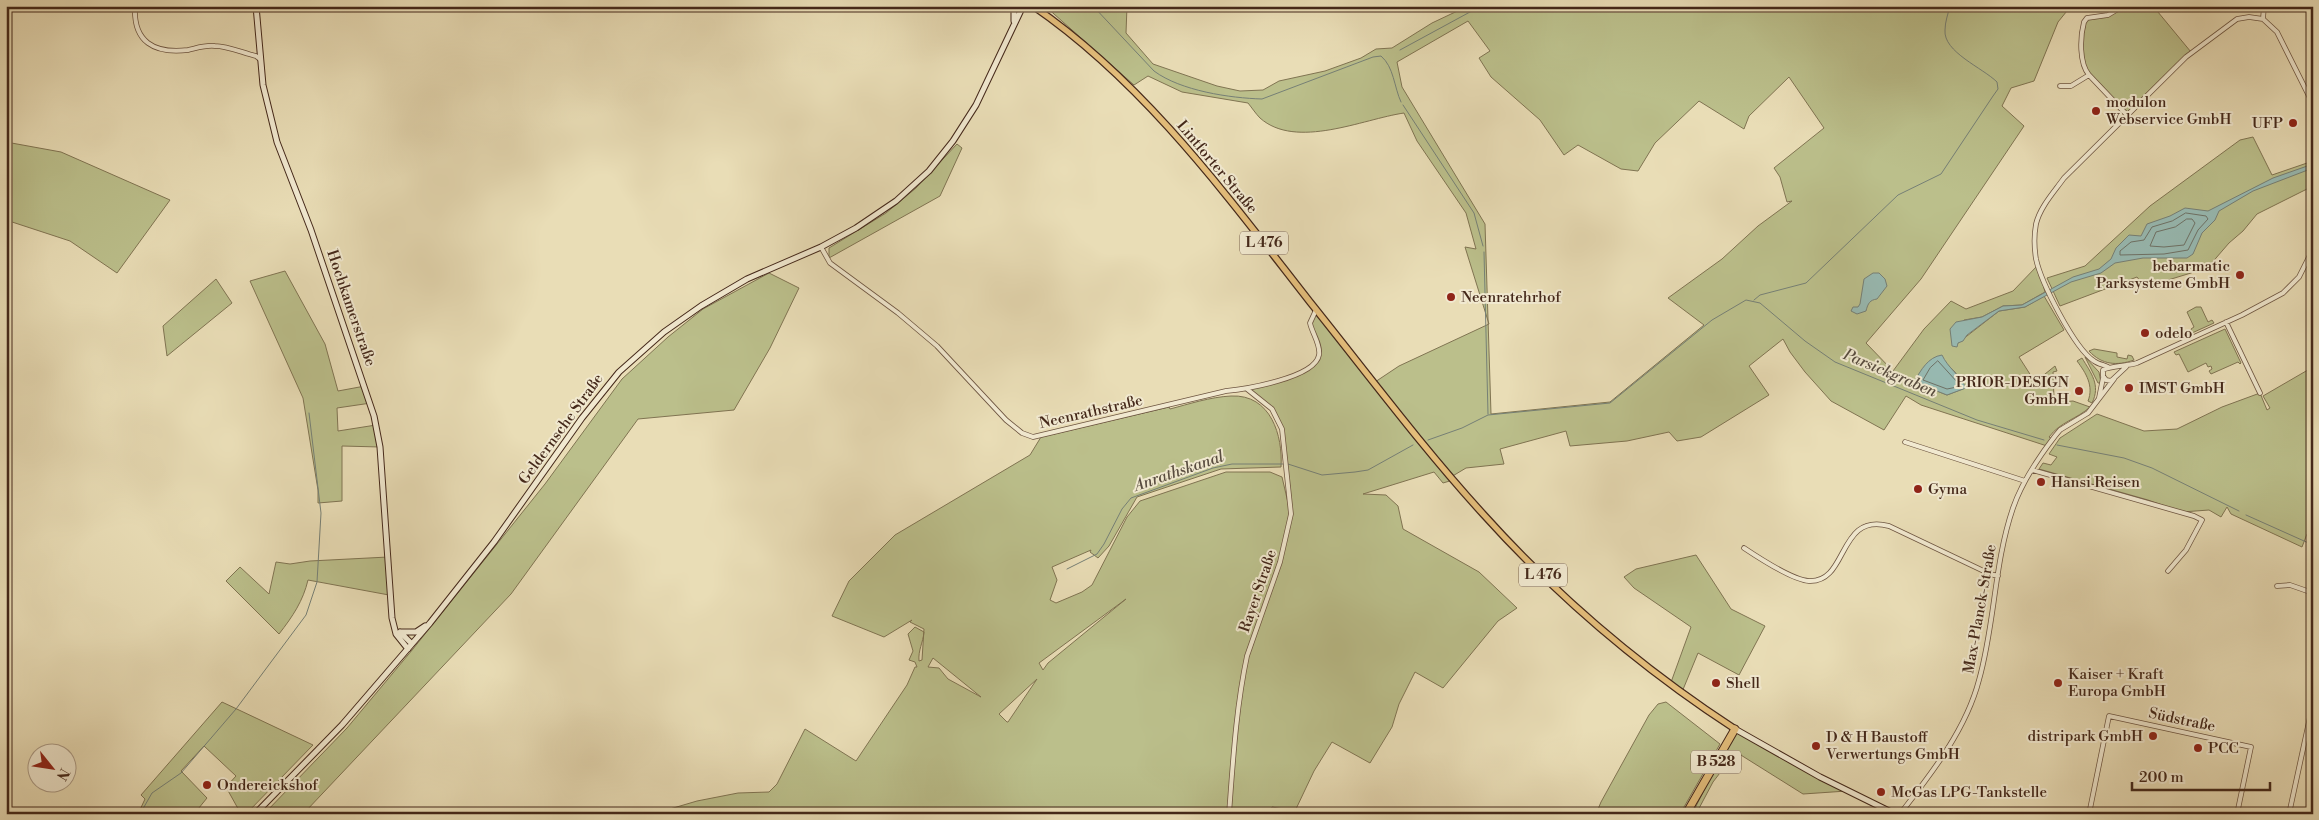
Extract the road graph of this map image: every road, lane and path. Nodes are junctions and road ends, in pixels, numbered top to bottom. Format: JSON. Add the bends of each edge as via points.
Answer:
{"nodes":[{"id":1,"x":135,"y":6,"type":"edge"},
{"id":2,"x":256,"y":6,"type":"edge"},
{"id":3,"x":1014,"y":6,"type":"edge"},
{"id":4,"x":1023,"y":6,"type":"edge"},
{"id":5,"x":1033,"y":6,"type":"edge"},
{"id":6,"x":2123,"y":6,"type":"edge"},
{"id":7,"x":2264,"y":6,"type":"edge"},
{"id":8,"x":2263,"y":19,"type":"junction"},
{"id":9,"x":1014,"y":24,"type":"junction"},
{"id":10,"x":260,"y":60,"type":"junction"},
{"id":11,"x":2088,"y":75,"type":"junction"},
{"id":12,"x":2060,"y":86,"type":"dead end"},
{"id":13,"x":2313,"y":104,"type":"edge"},
{"id":14,"x":2126,"y":114,"type":"junction"},
{"id":15,"x":821,"y":247,"type":"junction"},
{"id":16,"x":2313,"y":249,"type":"edge"},
{"id":17,"x":1316,"y":310,"type":"junction"},
{"id":18,"x":2226,"y":322,"type":"junction"},
{"id":19,"x":2096,"y":362,"type":"junction"},
{"id":20,"x":2111,"y":367,"type":"junction"},
{"id":21,"x":2126,"y":367,"type":"junction"},
{"id":22,"x":2102,"y":376,"type":"junction"},
{"id":23,"x":2115,"y":378,"type":"junction"},
{"id":24,"x":1246,"y":389,"type":"junction"},
{"id":25,"x":2260,"y":393,"type":"dead end"},
{"id":26,"x":2096,"y":404,"type":"junction"},
{"id":27,"x":1905,"y":442,"type":"dead end"},
{"id":28,"x":2032,"y":470,"type":"junction"},
{"id":29,"x":2025,"y":481,"type":"junction"},
{"id":30,"x":1744,"y":548,"type":"dead end"},
{"id":31,"x":2168,"y":571,"type":"dead end"},
{"id":32,"x":1998,"y":576,"type":"junction"},
{"id":33,"x":2277,"y":586,"type":"dead end"},
{"id":34,"x":2313,"y":593,"type":"edge"},
{"id":35,"x":393,"y":624,"type":"junction"},
{"id":36,"x":430,"y":624,"type":"junction"},
{"id":37,"x":400,"y":632,"type":"junction"},
{"id":38,"x":410,"y":646,"type":"junction"},
{"id":39,"x":2313,"y":703,"type":"edge"},
{"id":40,"x":1735,"y":728,"type":"junction"},
{"id":41,"x":255,"y":814,"type":"edge"},
{"id":42,"x":1229,"y":814,"type":"edge"},
{"id":43,"x":1686,"y":814,"type":"edge"},
{"id":44,"x":1895,"y":814,"type":"edge"},
{"id":45,"x":1900,"y":814,"type":"edge"},
{"id":46,"x":2089,"y":814,"type":"edge"},
{"id":47,"x":2237,"y":814,"type":"edge"},
{"id":48,"x":2289,"y":814,"type":"edge"}],
"edges":[{"from":1,"to":10,"type":"street","via":[[136,28],[141,37],[155,47],[175,51],[216,46],[256,56]]},
{"from":2,"to":10,"type":"main road","name":"Hochkamerstraße"},
{"from":3,"to":9,"type":"main road"},
{"from":4,"to":9,"type":"main road","name":"Geldernsche Straße"},
{"from":5,"to":17,"type":"main road","name":"Lintforter Straße","number":"L 476","via":[[1110,69],[1149,107],[1197,161]]},
{"from":6,"to":11,"type":"street","via":[[2108,15],[2087,18],[2084,22],[2083,57],[2084,70]]},
{"from":7,"to":8,"type":"street"},
{"from":8,"to":13,"type":"street","via":[[2277,32]]},
{"from":8,"to":14,"type":"street","via":[[2237,19],[2186,57]]},
{"from":9,"to":15,"type":"main road","name":"Geldernsche Straße","via":[[976,105],[929,171],[896,201]]},
{"from":10,"to":35,"type":"main road","name":"Hochkamerstraße","via":[[277,142],[311,230],[374,416],[380,447]]},
{"from":11,"to":12,"type":"street","via":[[2071,86]]},
{"from":11,"to":14,"type":"street"},
{"from":14,"to":19,"type":"street","via":[[2069,171],[2040,216],[2034,240],[2036,258],[2050,295],[2084,353]]},
{"from":15,"to":24,"type":"street","name":"Neenrathstraße","via":[[830,264],[937,346],[1006,420],[1027,436]]},
{"from":15,"to":36,"type":"main road","name":"Geldernsche Straße","via":[[747,279],[701,306],[664,332],[619,372]]},
{"from":16,"to":18,"type":"street","via":[[2290,288]]},
{"from":17,"to":24,"type":"street","name":"Neenrathstraße","via":[[1310,323],[1320,352],[1316,362],[1307,370],[1280,381]]},
{"from":17,"to":40,"type":"main road","name":"Lintforter Straße","number":"L 476","via":[[1485,516],[1581,612],[1676,689]]},
{"from":18,"to":21,"type":"street"},
{"from":18,"to":25,"type":"street"},
{"from":19,"to":20,"type":"street"},
{"from":19,"to":22,"type":"street"},
{"from":20,"to":21,"type":"street"},
{"from":20,"to":22,"type":"street","via":[[2104,370]]},
{"from":20,"to":23,"type":"street","via":[[2116,372]]},
{"from":21,"to":23,"type":"street","name":"Max-Planck-Straße"},
{"from":22,"to":23,"type":"street","via":[[2108,381]]},
{"from":22,"to":26,"type":"street"},
{"from":23,"to":26,"type":"street","name":"Max-Planck-Straße"},
{"from":24,"to":42,"type":"street","name":"Rayer Straße","via":[[1272,409],[1282,430],[1291,514],[1280,562],[1245,664],[1235,726]]},
{"from":26,"to":28,"type":"street","name":"Max-Planck-Straße","via":[[2088,413],[2060,430]]},
{"from":27,"to":29,"type":"street"},
{"from":28,"to":29,"type":"street","name":"Max-Planck-Straße"},
{"from":28,"to":31,"type":"street","via":[[2202,520],[2186,550]]},
{"from":29,"to":32,"type":"street","name":"Max-Planck-Straße","via":[[2010,517]]},
{"from":30,"to":32,"type":"street","via":[[1794,576],[1818,580],[1833,569],[1854,533],[1868,524],[1878,523]]},
{"from":32,"to":45,"type":"street","name":"Max-Planck-Straße","via":[[1988,640],[1972,701],[1963,722]]},
{"from":33,"to":34,"type":"street","via":[[2290,585]]},
{"from":35,"to":37,"type":"main road"},
{"from":35,"to":38,"type":"main road","name":"Hochkamerstraße","via":[[396,634]]},
{"from":36,"to":37,"type":"main road","via":[[416,632]]},
{"from":36,"to":38,"type":"main road","name":"Geldernsche Straße"},
{"from":37,"to":38,"type":"main road"},
{"from":38,"to":41,"type":"main road","name":"Geldernsche Straße","via":[[342,725]]},
{"from":39,"to":48,"type":"street"},
{"from":40,"to":43,"type":"highway","number":"B 528"},
{"from":40,"to":44,"type":"main road","number":"L 476","via":[[1796,764]]},
{"from":46,"to":47,"type":"street","name":"Südstraße","via":[[2109,716],[2251,747]]}]}
